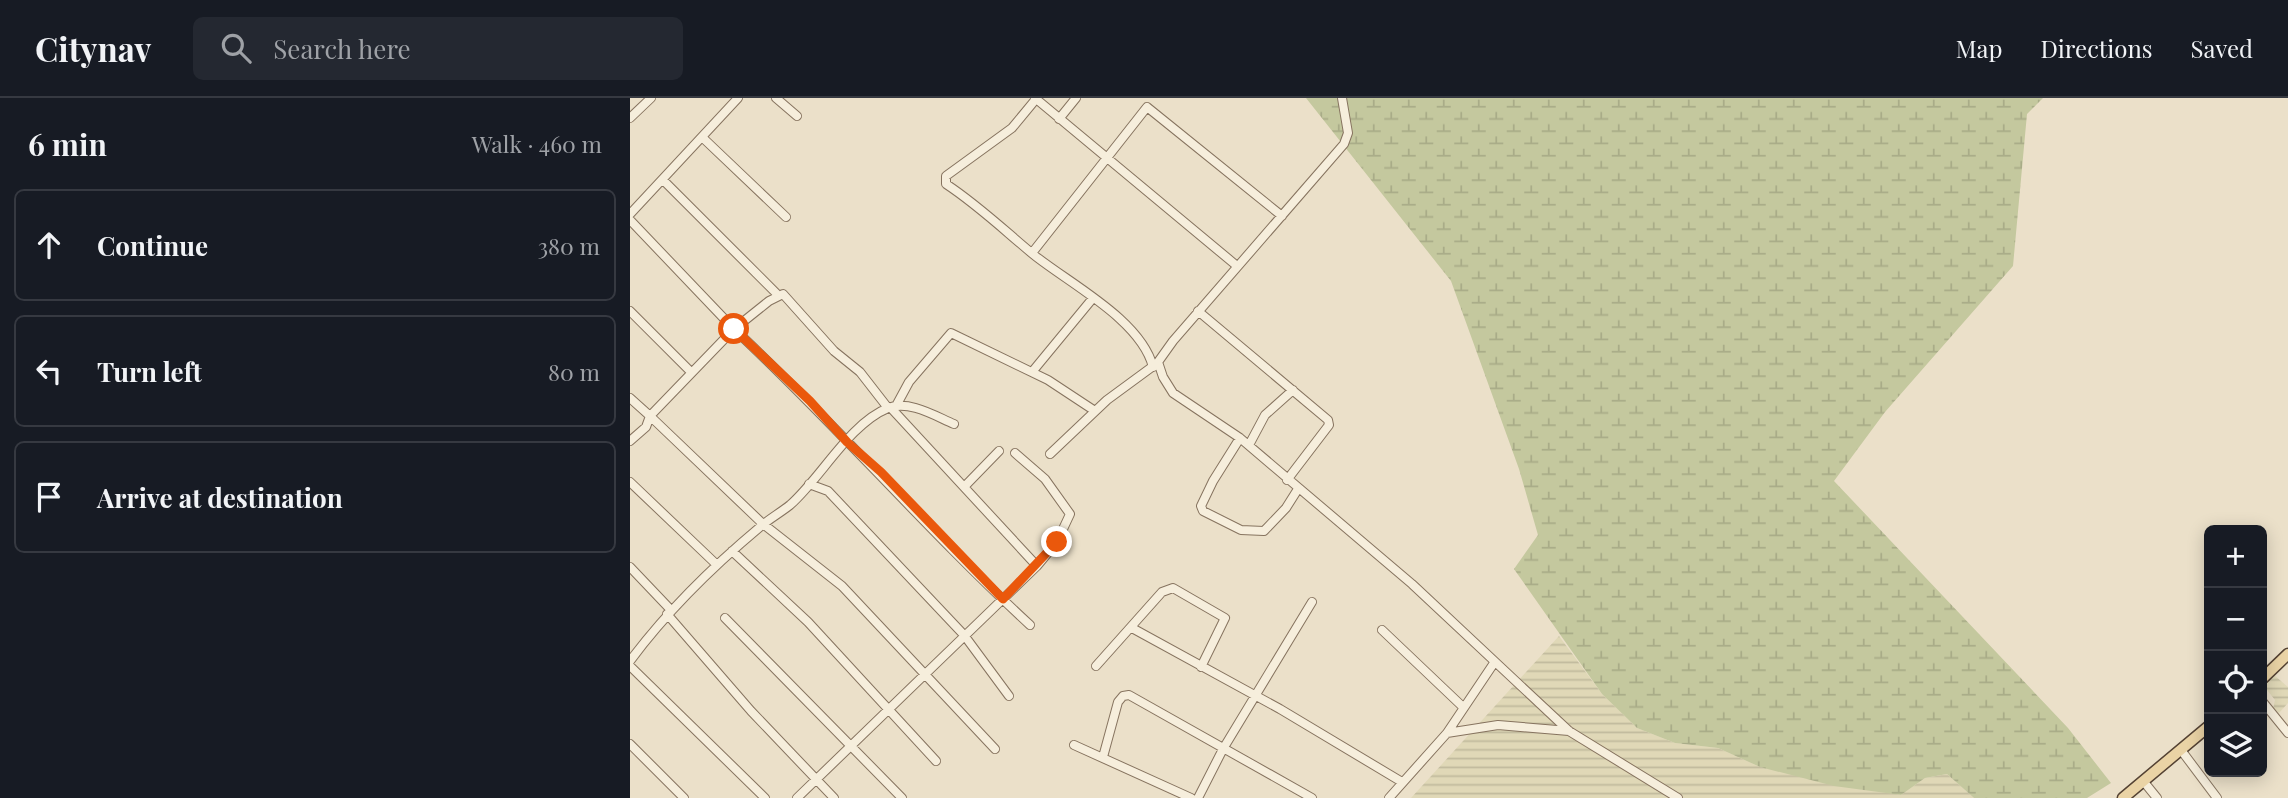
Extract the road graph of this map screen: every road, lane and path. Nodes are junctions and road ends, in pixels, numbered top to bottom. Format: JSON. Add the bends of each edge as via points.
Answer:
{"nodes":[{"id":1,"x":651,"y":98,"type":"edge"},
{"id":2,"x":738,"y":98,"type":"edge"},
{"id":3,"x":776,"y":98,"type":"edge"},
{"id":4,"x":1035,"y":98,"type":"edge"},
{"id":5,"x":1076,"y":98,"type":"edge"},
{"id":6,"x":1342,"y":98,"type":"edge"},
{"id":7,"x":797,"y":116,"type":"dead end"},
{"id":8,"x":630,"y":118,"type":"edge"},
{"id":9,"x":1059,"y":119,"type":"junction"},
{"id":10,"x":703,"y":138,"type":"junction"},
{"id":11,"x":1105,"y":157,"type":"junction"},
{"id":12,"x":663,"y":180,"type":"junction"},
{"id":13,"x":630,"y":214,"type":"edge"},
{"id":14,"x":1282,"y":216,"type":"junction"},
{"id":15,"x":786,"y":217,"type":"dead end"},
{"id":16,"x":630,"y":220,"type":"edge"},
{"id":17,"x":1032,"y":253,"type":"junction"},
{"id":18,"x":1237,"y":266,"type":"junction"},
{"id":19,"x":778,"y":295,"type":"junction"},
{"id":20,"x":1093,"y":298,"type":"junction"},
{"id":21,"x":630,"y":311,"type":"edge"},
{"id":22,"x":1198,"y":311,"type":"junction"},
{"id":23,"x":734,"y":329,"type":"junction"},
{"id":24,"x":1156,"y":365,"type":"junction"},
{"id":25,"x":691,"y":372,"type":"junction"},
{"id":26,"x":1032,"y":372,"type":"junction"},
{"id":27,"x":1293,"y":390,"type":"junction"},
{"id":28,"x":630,"y":398,"type":"edge"},
{"id":29,"x":892,"y":407,"type":"junction"},
{"id":30,"x":1095,"y":411,"type":"junction"},
{"id":31,"x":650,"y":416,"type":"junction"},
{"id":32,"x":954,"y":424,"type":"dead end"},
{"id":33,"x":1240,"y":438,"type":"junction"},
{"id":34,"x":630,"y":441,"type":"edge"},
{"id":35,"x":847,"y":442,"type":"junction"},
{"id":36,"x":1249,"y":445,"type":"junction"},
{"id":37,"x":999,"y":451,"type":"dead end"},
{"id":38,"x":1015,"y":453,"type":"dead end"},
{"id":39,"x":1050,"y":454,"type":"dead end"},
{"id":40,"x":1287,"y":480,"type":"junction"},
{"id":41,"x":630,"y":482,"type":"edge"},
{"id":42,"x":809,"y":484,"type":"junction"},
{"id":43,"x":964,"y":487,"type":"junction"},
{"id":44,"x":1298,"y":489,"type":"junction"},
{"id":45,"x":763,"y":524,"type":"junction"},
{"id":46,"x":732,"y":551,"type":"junction"},
{"id":47,"x":716,"y":564,"type":"junction"},
{"id":48,"x":1037,"y":566,"type":"junction"},
{"id":49,"x":630,"y":567,"type":"edge"},
{"id":50,"x":1003,"y":599,"type":"junction"},
{"id":51,"x":1312,"y":602,"type":"dead end"},
{"id":52,"x":669,"y":611,"type":"junction"},
{"id":53,"x":725,"y":618,"type":"dead end"},
{"id":54,"x":1030,"y":625,"type":"dead end"},
{"id":55,"x":1132,"y":628,"type":"junction"},
{"id":56,"x":1382,"y":631,"type":"dead end"},
{"id":57,"x":964,"y":635,"type":"junction"},
{"id":58,"x":2288,"y":654,"type":"edge"},
{"id":59,"x":1494,"y":663,"type":"junction"},
{"id":60,"x":630,"y":664,"type":"edge"},
{"id":61,"x":1096,"y":666,"type":"dead end"},
{"id":62,"x":1201,"y":667,"type":"junction"},
{"id":63,"x":2267,"y":674,"type":"edge"},
{"id":64,"x":924,"y":676,"type":"junction"},
{"id":65,"x":1009,"y":696,"type":"dead end"},
{"id":66,"x":1257,"y":696,"type":"junction"},
{"id":67,"x":1463,"y":707,"type":"junction"},
{"id":68,"x":2267,"y":707,"type":"edge"},
{"id":69,"x":889,"y":711,"type":"junction"},
{"id":70,"x":2204,"y":730,"type":"edge"},
{"id":71,"x":1569,"y":731,"type":"junction"},
{"id":72,"x":1447,"y":733,"type":"junction"},
{"id":73,"x":2288,"y":733,"type":"edge"},
{"id":74,"x":630,"y":744,"type":"edge"},
{"id":75,"x":1074,"y":745,"type":"dead end"},
{"id":76,"x":853,"y":746,"type":"junction"},
{"id":77,"x":995,"y":749,"type":"dead end"},
{"id":78,"x":1223,"y":749,"type":"junction"},
{"id":79,"x":2181,"y":750,"type":"junction"},
{"id":80,"x":1103,"y":757,"type":"junction"},
{"id":81,"x":936,"y":761,"type":"dead end"},
{"id":82,"x":817,"y":779,"type":"junction"},
{"id":83,"x":1402,"y":782,"type":"junction"},
{"id":84,"x":2144,"y":782,"type":"junction"},
{"id":85,"x":684,"y":798,"type":"edge"},
{"id":86,"x":765,"y":798,"type":"edge"},
{"id":87,"x":797,"y":798,"type":"edge"},
{"id":88,"x":834,"y":798,"type":"edge"},
{"id":89,"x":902,"y":798,"type":"edge"},
{"id":90,"x":1191,"y":798,"type":"edge"},
{"id":91,"x":1198,"y":798,"type":"edge"},
{"id":92,"x":1312,"y":798,"type":"edge"},
{"id":93,"x":1390,"y":798,"type":"edge"},
{"id":94,"x":1678,"y":798,"type":"edge"},
{"id":95,"x":2123,"y":798,"type":"edge"},
{"id":96,"x":2157,"y":798,"type":"edge"},
{"id":97,"x":2217,"y":798,"type":"edge"}],
"edges":[{"from":1,"to":8,"type":"street"},
{"from":2,"to":10,"type":"street"},
{"from":3,"to":7,"type":"street"},
{"from":4,"to":9,"type":"street"},
{"from":4,"to":17,"type":"street","via":[[1012,128],[962,162],[945,180]]},
{"from":5,"to":9,"type":"street"},
{"from":6,"to":14,"type":"street","via":[[1347,139]]},
{"from":9,"to":11,"type":"street"},
{"from":10,"to":12,"type":"street"},
{"from":10,"to":15,"type":"street"},
{"from":11,"to":14,"type":"street","via":[[1150,108]]},
{"from":11,"to":17,"type":"street"},
{"from":11,"to":18,"type":"street"},
{"from":12,"to":13,"type":"street"},
{"from":12,"to":19,"type":"street"},
{"from":14,"to":18,"type":"street"},
{"from":16,"to":23,"type":"street"},
{"from":17,"to":20,"type":"street"},
{"from":18,"to":22,"type":"street"},
{"from":19,"to":23,"type":"street"},
{"from":19,"to":29,"type":"street","via":[[783,294],[801,311],[834,351]]},
{"from":20,"to":24,"type":"street","via":[[1130,330]]},
{"from":20,"to":26,"type":"street"},
{"from":21,"to":25,"type":"street"},
{"from":22,"to":24,"type":"street"},
{"from":22,"to":27,"type":"street"},
{"from":23,"to":25,"type":"street"},
{"from":23,"to":35,"type":"street"},
{"from":24,"to":30,"type":"street"},
{"from":24,"to":33,"type":"street","via":[[1173,393]]},
{"from":25,"to":31,"type":"street"},
{"from":26,"to":29,"type":"street","via":[[951,333]]},
{"from":26,"to":30,"type":"street"},
{"from":27,"to":36,"type":"street","via":[[1265,415]]},
{"from":27,"to":40,"type":"street","via":[[1326,415],[1329,425]]},
{"from":28,"to":31,"type":"street"},
{"from":29,"to":32,"type":"street","via":[[913,407]]},
{"from":29,"to":35,"type":"street"},
{"from":29,"to":43,"type":"street"},
{"from":30,"to":39,"type":"street"},
{"from":31,"to":34,"type":"street","via":[[646,427]]},
{"from":31,"to":45,"type":"street"},
{"from":33,"to":36,"type":"street"},
{"from":33,"to":44,"type":"street","via":[[1213,481],[1203,511],[1241,530],[1264,531]]},
{"from":35,"to":42,"type":"street"},
{"from":35,"to":50,"type":"street"},
{"from":36,"to":40,"type":"street"},
{"from":37,"to":43,"type":"street"},
{"from":38,"to":48,"type":"street","via":[[1045,479],[1070,514],[1057,542]]},
{"from":40,"to":44,"type":"street"},
{"from":41,"to":47,"type":"street"},
{"from":42,"to":45,"type":"street"},
{"from":42,"to":57,"type":"street","via":[[828,491]]},
{"from":43,"to":48,"type":"street"},
{"from":44,"to":59,"type":"street","via":[[1412,584]]},
{"from":45,"to":46,"type":"street"},
{"from":45,"to":64,"type":"street","via":[[842,586]]},
{"from":46,"to":47,"type":"street"},
{"from":46,"to":69,"type":"street","via":[[791,605]]},
{"from":47,"to":52,"type":"street"},
{"from":48,"to":50,"type":"street"},
{"from":49,"to":52,"type":"street"},
{"from":50,"to":54,"type":"street"},
{"from":50,"to":57,"type":"street"},
{"from":51,"to":66,"type":"street"},
{"from":52,"to":60,"type":"street"},
{"from":52,"to":82,"type":"street","via":[[751,710]]},
{"from":53,"to":76,"type":"street"},
{"from":55,"to":61,"type":"street"},
{"from":55,"to":62,"type":"street"},
{"from":55,"to":62,"type":"street","via":[[1167,589],[1186,593],[1225,618]]},
{"from":56,"to":67,"type":"street"},
{"from":57,"to":64,"type":"street"},
{"from":57,"to":65,"type":"street"},
{"from":58,"to":63,"type":"main road"},
{"from":59,"to":67,"type":"street"},
{"from":59,"to":71,"type":"street"},
{"from":60,"to":86,"type":"street"},
{"from":62,"to":66,"type":"street"},
{"from":64,"to":69,"type":"street"},
{"from":64,"to":77,"type":"street"},
{"from":66,"to":78,"type":"street"},
{"from":66,"to":83,"type":"street"},
{"from":67,"to":72,"type":"street"},
{"from":68,"to":73,"type":"street"},
{"from":69,"to":76,"type":"street"},
{"from":69,"to":81,"type":"street"},
{"from":70,"to":79,"type":"main road"},
{"from":71,"to":72,"type":"street","via":[[1498,725]]},
{"from":71,"to":94,"type":"street"},
{"from":72,"to":83,"type":"street"},
{"from":74,"to":85,"type":"street"},
{"from":75,"to":80,"type":"street"},
{"from":76,"to":82,"type":"street"},
{"from":76,"to":89,"type":"street"},
{"from":78,"to":80,"type":"street","via":[[1129,695],[1118,702]]},
{"from":78,"to":91,"type":"street"},
{"from":78,"to":92,"type":"street"},
{"from":79,"to":84,"type":"main road"},
{"from":79,"to":97,"type":"street"},
{"from":80,"to":90,"type":"street"},
{"from":82,"to":87,"type":"street"},
{"from":82,"to":88,"type":"street"},
{"from":83,"to":93,"type":"street"},
{"from":84,"to":95,"type":"main road"},
{"from":84,"to":96,"type":"street"}]}
